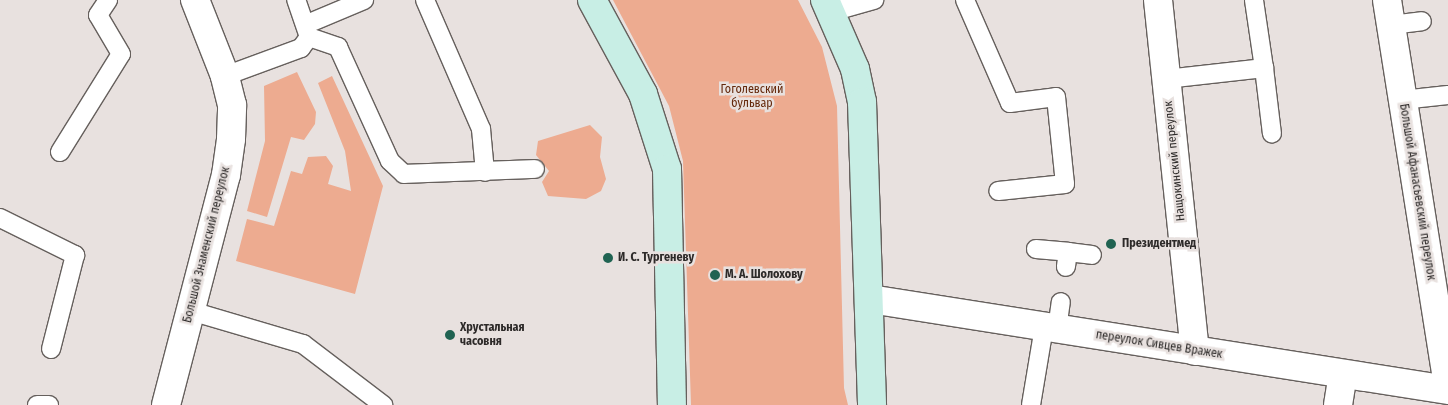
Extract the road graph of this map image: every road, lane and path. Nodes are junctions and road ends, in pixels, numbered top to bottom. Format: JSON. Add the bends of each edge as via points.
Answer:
{"nodes":[{"id":1,"x":108,"y":0,"type":"edge"},
{"id":2,"x":195,"y":0,"type":"edge"},
{"id":3,"x":296,"y":0,"type":"edge"},
{"id":4,"x":364,"y":0,"type":"edge"},
{"id":5,"x":425,"y":0,"type":"edge"},
{"id":6,"x":592,"y":0,"type":"edge"},
{"id":7,"x":874,"y":0,"type":"edge"},
{"id":8,"x":965,"y":0,"type":"edge"},
{"id":9,"x":1158,"y":0,"type":"edge"},
{"id":10,"x":1254,"y":0,"type":"edge"},
{"id":11,"x":828,"y":6,"type":"edge"},
{"id":12,"x":1389,"y":13,"type":"edge"},
{"id":13,"x":1422,"y":22,"type":"dead end"},
{"id":14,"x":308,"y":30,"type":"junction"},
{"id":15,"x":1264,"y":68,"type":"junction"},
{"id":16,"x":225,"y":76,"type":"junction"},
{"id":17,"x":1166,"y":79,"type":"junction"},
{"id":18,"x":1448,"y":95,"type":"edge"},
{"id":19,"x":1402,"y":100,"type":"junction"},
{"id":20,"x":1272,"y":134,"type":"dead end"},
{"id":21,"x":60,"y":152,"type":"dead end"},
{"id":22,"x":535,"y":169,"type":"dead end"},
{"id":23,"x":485,"y":172,"type":"junction"},
{"id":24,"x":998,"y":191,"type":"dead end"},
{"id":25,"x":0,"y":218,"type":"edge"},
{"id":26,"x":1036,"y":249,"type":"dead end"},
{"id":27,"x":1092,"y":255,"type":"dead end"},
{"id":28,"x":870,"y":299,"type":"junction"},
{"id":29,"x":1061,"y":302,"type":"dead end"},
{"id":30,"x":190,"y":311,"type":"junction"},
{"id":31,"x":1050,"y":328,"type":"junction"},
{"id":32,"x":51,"y":348,"type":"dead end"},
{"id":33,"x":1196,"y":351,"type":"junction"},
{"id":34,"x":1343,"y":374,"type":"junction"},
{"id":35,"x":1448,"y":384,"type":"edge"},
{"id":36,"x":1448,"y":390,"type":"edge"},
{"id":37,"x":37,"y":405,"type":"edge"},
{"id":38,"x":49,"y":405,"type":"edge"},
{"id":39,"x":166,"y":405,"type":"edge"},
{"id":40,"x":383,"y":405,"type":"edge"},
{"id":41,"x":672,"y":405,"type":"edge"},
{"id":42,"x":872,"y":405,"type":"edge"},
{"id":43,"x":1031,"y":405,"type":"edge"},
{"id":44,"x":1338,"y":405,"type":"edge"}],
"edges":[{"from":1,"to":21,"type":"lane","via":[[98,15],[121,54]]},
{"from":2,"to":16,"type":"street","name":"Большой Знаменский переулок"},
{"from":3,"to":14,"type":"lane"},
{"from":4,"to":14,"type":"lane"},
{"from":5,"to":23,"type":"lane","via":[[481,129]]},
{"from":6,"to":41,"type":"main road","via":[[643,94],[668,169]]},
{"from":7,"to":11,"type":"lane"},
{"from":8,"to":24,"type":"lane","via":[[1010,103],[1056,97],[1065,184]]},
{"from":9,"to":17,"type":"street","name":"Нащокинский переулок"},
{"from":10,"to":15,"type":"lane"},
{"from":11,"to":28,"type":"main road","via":[[856,69],[862,102]]},
{"from":12,"to":13,"type":"lane"},
{"from":12,"to":19,"type":"street","name":"Большой Афанасьевский переулок"},
{"from":14,"to":16,"type":"lane","via":[[301,48]]},
{"from":14,"to":23,"type":"lane","via":[[338,47],[397,170],[416,175]]},
{"from":15,"to":17,"type":"lane"},
{"from":15,"to":20,"type":"lane"},
{"from":16,"to":30,"type":"street","name":"Большой Знаменский переулок","via":[[232,105],[226,175]]},
{"from":17,"to":33,"type":"street","name":"Нащокинский переулок"},
{"from":18,"to":19,"type":"lane"},
{"from":19,"to":35,"type":"street","name":"Большой Афанасьевский переулок"},
{"from":22,"to":23,"type":"lane"},
{"from":25,"to":32,"type":"lane","via":[[76,254]]},
{"from":26,"to":27,"type":"lane","via":[[1067,259]]},
{"from":28,"to":31,"type":"street","name":"переулок Сивцев Вражек"},
{"from":28,"to":42,"type":"main road"},
{"from":29,"to":31,"type":"lane"},
{"from":30,"to":39,"type":"street","name":"Большой Знаменский переулок"},
{"from":30,"to":40,"type":"lane","via":[[303,344]]},
{"from":31,"to":33,"type":"street","name":"переулок Сивцев Вражек"},
{"from":31,"to":43,"type":"lane"},
{"from":33,"to":34,"type":"street","name":"переулок Сивцев Вражек"},
{"from":34,"to":36,"type":"street","name":"переулок Сивцев Вражек"},
{"from":34,"to":44,"type":"street"},
{"from":37,"to":38,"type":"lane"}]}
